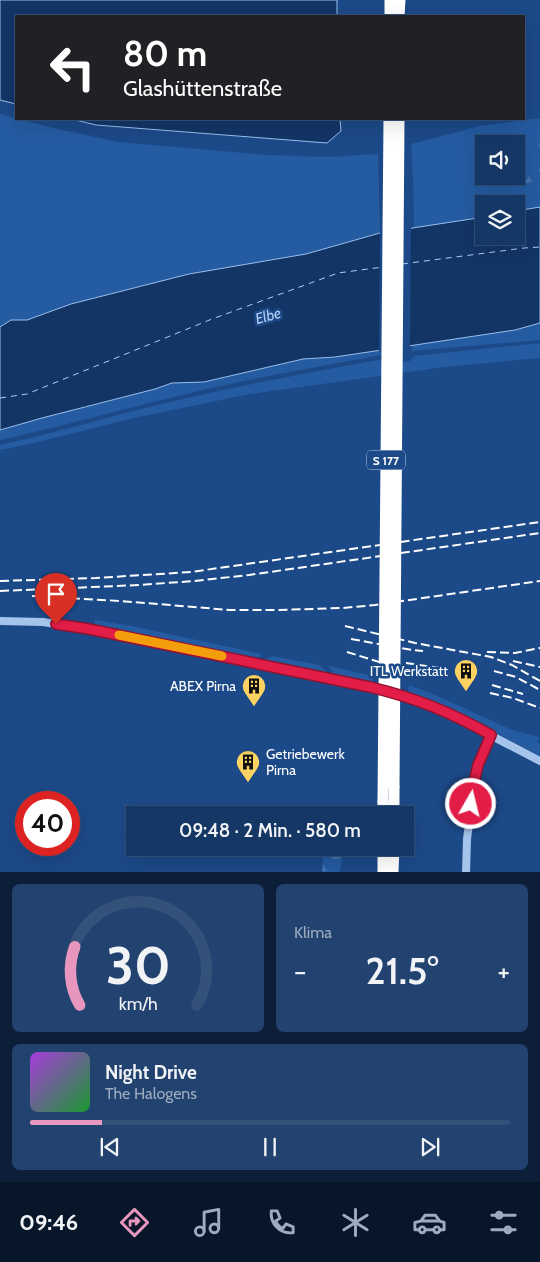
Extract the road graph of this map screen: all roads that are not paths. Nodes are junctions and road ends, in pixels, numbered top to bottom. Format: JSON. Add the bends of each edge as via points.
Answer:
{"nodes":[{"id":1,"x":390,"y":0,"type":"edge"},
{"id":2,"x":400,"y":0,"type":"edge"},
{"id":3,"x":390,"y":15,"type":"edge"},
{"id":4,"x":400,"y":15,"type":"edge"},
{"id":5,"x":389,"y":120,"type":"edge"},
{"id":6,"x":399,"y":120,"type":"edge"},
{"id":7,"x":0,"y":621,"type":"edge"},
{"id":8,"x":491,"y":735,"type":"junction"},
{"id":9,"x":540,"y":761,"type":"edge"},
{"id":10,"x":383,"y":806,"type":"edge"},
{"id":11,"x":394,"y":806,"type":"edge"},
{"id":12,"x":383,"y":856,"type":"edge"},
{"id":13,"x":394,"y":856,"type":"edge"},
{"id":14,"x":383,"y":872,"type":"edge"},
{"id":15,"x":393,"y":872,"type":"edge"},
{"id":16,"x":466,"y":872,"type":"edge"}],
"edges":[{"from":1,"to":3,"type":"highway"},
{"from":2,"to":4,"type":"highway"},
{"from":5,"to":10,"type":"highway","number":"S 177","bridge":true},
{"from":6,"to":11,"type":"highway","number":"S 177","bridge":true},
{"from":7,"to":8,"type":"street","via":[[43,622],[89,629],[394,692],[424,702]]},
{"from":8,"to":9,"type":"street"},
{"from":8,"to":16,"type":"street","via":[[475,778]]},
{"from":12,"to":14,"type":"highway"},
{"from":13,"to":15,"type":"highway"}]}
